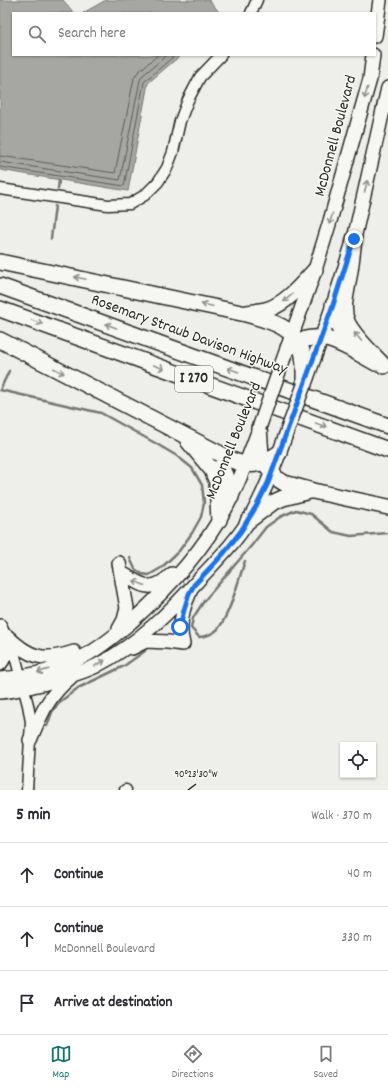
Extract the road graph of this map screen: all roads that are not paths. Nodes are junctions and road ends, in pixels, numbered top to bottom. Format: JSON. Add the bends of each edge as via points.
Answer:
{"nodes":[{"id":1,"x":257,"y":0,"type":"edge"},
{"id":2,"x":380,"y":0,"type":"edge"},
{"id":3,"x":251,"y":12,"type":"edge"},
{"id":4,"x":376,"y":29,"type":"edge"},
{"id":5,"x":220,"y":56,"type":"edge"},
{"id":6,"x":373,"y":56,"type":"edge"},
{"id":7,"x":388,"y":88,"type":"edge"},
{"id":8,"x":0,"y":189,"type":"edge"},
{"id":9,"x":354,"y":239,"type":"junction"},
{"id":10,"x":0,"y":262,"type":"edge"},
{"id":11,"x":316,"y":270,"type":"junction"},
{"id":12,"x":0,"y":286,"type":"edge"},
{"id":13,"x":333,"y":305,"type":"junction"},
{"id":14,"x":0,"y":309,"type":"edge"},
{"id":15,"x":246,"y":314,"type":"junction"},
{"id":16,"x":321,"y":337,"type":"junction"},
{"id":17,"x":0,"y":340,"type":"edge"},
{"id":18,"x":293,"y":342,"type":"junction"},
{"id":19,"x":353,"y":351,"type":"junction"},
{"id":20,"x":386,"y":367,"type":"edge"},
{"id":21,"x":305,"y":376,"type":"junction"},
{"id":22,"x":388,"y":426,"type":"edge"},
{"id":23,"x":259,"y":428,"type":"junction"},
{"id":24,"x":182,"y":434,"type":"junction"},
{"id":25,"x":206,"y":446,"type":"junction"},
{"id":26,"x":388,"y":450,"type":"edge"},
{"id":27,"x":279,"y":453,"type":"joint"},
{"id":28,"x":245,"y":464,"type":"junction"},
{"id":29,"x":268,"y":468,"type":"junction"},
{"id":30,"x":313,"y":491,"type":"junction"},
{"id":31,"x":231,"y":497,"type":"junction"},
{"id":32,"x":388,"y":507,"type":"edge"},
{"id":33,"x":219,"y":520,"type":"junction"},
{"id":34,"x":248,"y":521,"type":"junction"},
{"id":35,"x":203,"y":544,"type":"junction"},
{"id":36,"x":119,"y":563,"type":"dead end"},
{"id":37,"x":125,"y":575,"type":"dead end"},
{"id":38,"x":194,"y":585,"type":"junction"},
{"id":39,"x":4,"y":631,"type":"edge"},
{"id":40,"x":112,"y":638,"type":"junction"},
{"id":41,"x":120,"y":651,"type":"junction"},
{"id":42,"x":89,"y":653,"type":"junction"},
{"id":43,"x":0,"y":664,"type":"edge"},
{"id":44,"x":78,"y":673,"type":"junction"},
{"id":45,"x":0,"y":679,"type":"edge"},
{"id":46,"x":22,"y":683,"type":"junction"},
{"id":47,"x":0,"y":692,"type":"edge"},
{"id":48,"x":30,"y":740,"type":"junction"},
{"id":49,"x":27,"y":790,"type":"edge"}],
"edges":[{"from":1,"to":3,"type":"street"},
{"from":2,"to":4,"type":"main road"},
{"from":5,"to":8,"type":"street","via":[[200,77],[180,121],[167,168],[145,195],[130,204],[108,206]]},
{"from":6,"to":11,"type":"main road","name":"McDonnell Boulevard","one_way":true,"via":[[370,80]]},
{"from":9,"to":7,"type":"main road","one_way":true},
{"from":9,"to":13,"type":"main road"},
{"from":20,"to":9,"type":"highway","one_way":true,"via":[[353,332],[345,314],[345,296]]},
{"from":15,"to":10,"type":"highway","one_way":true},
{"from":11,"to":15,"type":"highway","one_way":true,"via":[[287,299],[269,308]]},
{"from":11,"to":18,"type":"main road","name":"McDonnell Boulevard"},
{"from":22,"to":12,"type":"highway","name":"Rosemary Straub Davison Highway","number":"I 270","one_way":true},
{"from":13,"to":16,"type":"main road"},
{"from":13,"to":19,"type":"highway","via":[[336,323]]},
{"from":14,"to":26,"type":"highway","number":"I 270","one_way":true},
{"from":15,"to":18,"type":"highway","via":[[283,326]]},
{"from":16,"to":18,"type":"highway"},
{"from":16,"to":19,"type":"highway"},
{"from":16,"to":21,"type":"main road"},
{"from":17,"to":24,"type":"highway","one_way":true},
{"from":18,"to":21,"type":"highway","via":[[302,350]]},
{"from":18,"to":23,"type":"main road","name":"McDonnell Boulevard","bridge":true,"via":[[282,363]]},
{"from":19,"to":20,"type":"highway"},
{"from":21,"to":27,"type":"main road","bridge":true},
{"from":23,"to":28,"type":"main road","name":"McDonnell Boulevard"},
{"from":23,"to":29,"type":"highway","via":[[261,455]]},
{"from":24,"to":25,"type":"highway"},
{"from":24,"to":33,"type":"highway","via":[[212,470],[217,482]]},
{"from":25,"to":28,"type":"highway"},
{"from":25,"to":31,"type":"highway","via":[[222,469]]},
{"from":27,"to":29,"type":"highway"},
{"from":28,"to":29,"type":"highway","via":[[258,464]]},
{"from":28,"to":31,"type":"main road","name":"McDonnell Boulevard"},
{"from":29,"to":30,"type":"highway","via":[[284,483]]},
{"from":29,"to":34,"type":"main road","via":[[257,505]]},
{"from":30,"to":32,"type":"highway"},
{"from":30,"to":34,"type":"highway","via":[[277,500]]},
{"from":31,"to":33,"type":"main road","name":"McDonnell Boulevard"},
{"from":33,"to":35,"type":"main road","name":"McDonnell Boulevard"},
{"from":34,"to":38,"type":"main road"},
{"from":35,"to":37,"type":"main road","one_way":true,"via":[[162,583],[152,587],[140,584]]},
{"from":35,"to":40,"type":"main road","name":"McDonnell Boulevard","via":[[166,590]]},
{"from":36,"to":40,"type":"main road","via":[[127,608],[124,620]]},
{"from":38,"to":41,"type":"main road","via":[[158,620]]},
{"from":38,"to":41,"type":"main road","via":[[182,617],[182,644],[146,641],[131,649]]},
{"from":39,"to":42,"type":"main road","via":[[34,655],[46,658],[76,652]]},
{"from":39,"to":43,"type":"main road","via":[[6,647]]},
{"from":39,"to":46,"type":"street","via":[[15,656]]},
{"from":40,"to":42,"type":"main road","name":"McDonnell Boulevard"},
{"from":44,"to":41,"type":"main road","one_way":true,"via":[[96,666]]},
{"from":42,"to":46,"type":"main road","name":"McDonnell Boulevard","one_way":true},
{"from":44,"to":46,"type":"main road","via":[[61,679]]},
{"from":44,"to":48,"type":"main road","via":[[50,698]]},
{"from":45,"to":46,"type":"main road"},
{"from":46,"to":47,"type":"main road"},
{"from":46,"to":48,"type":"street","via":[[28,705]]},
{"from":48,"to":49,"type":"street"}]}
